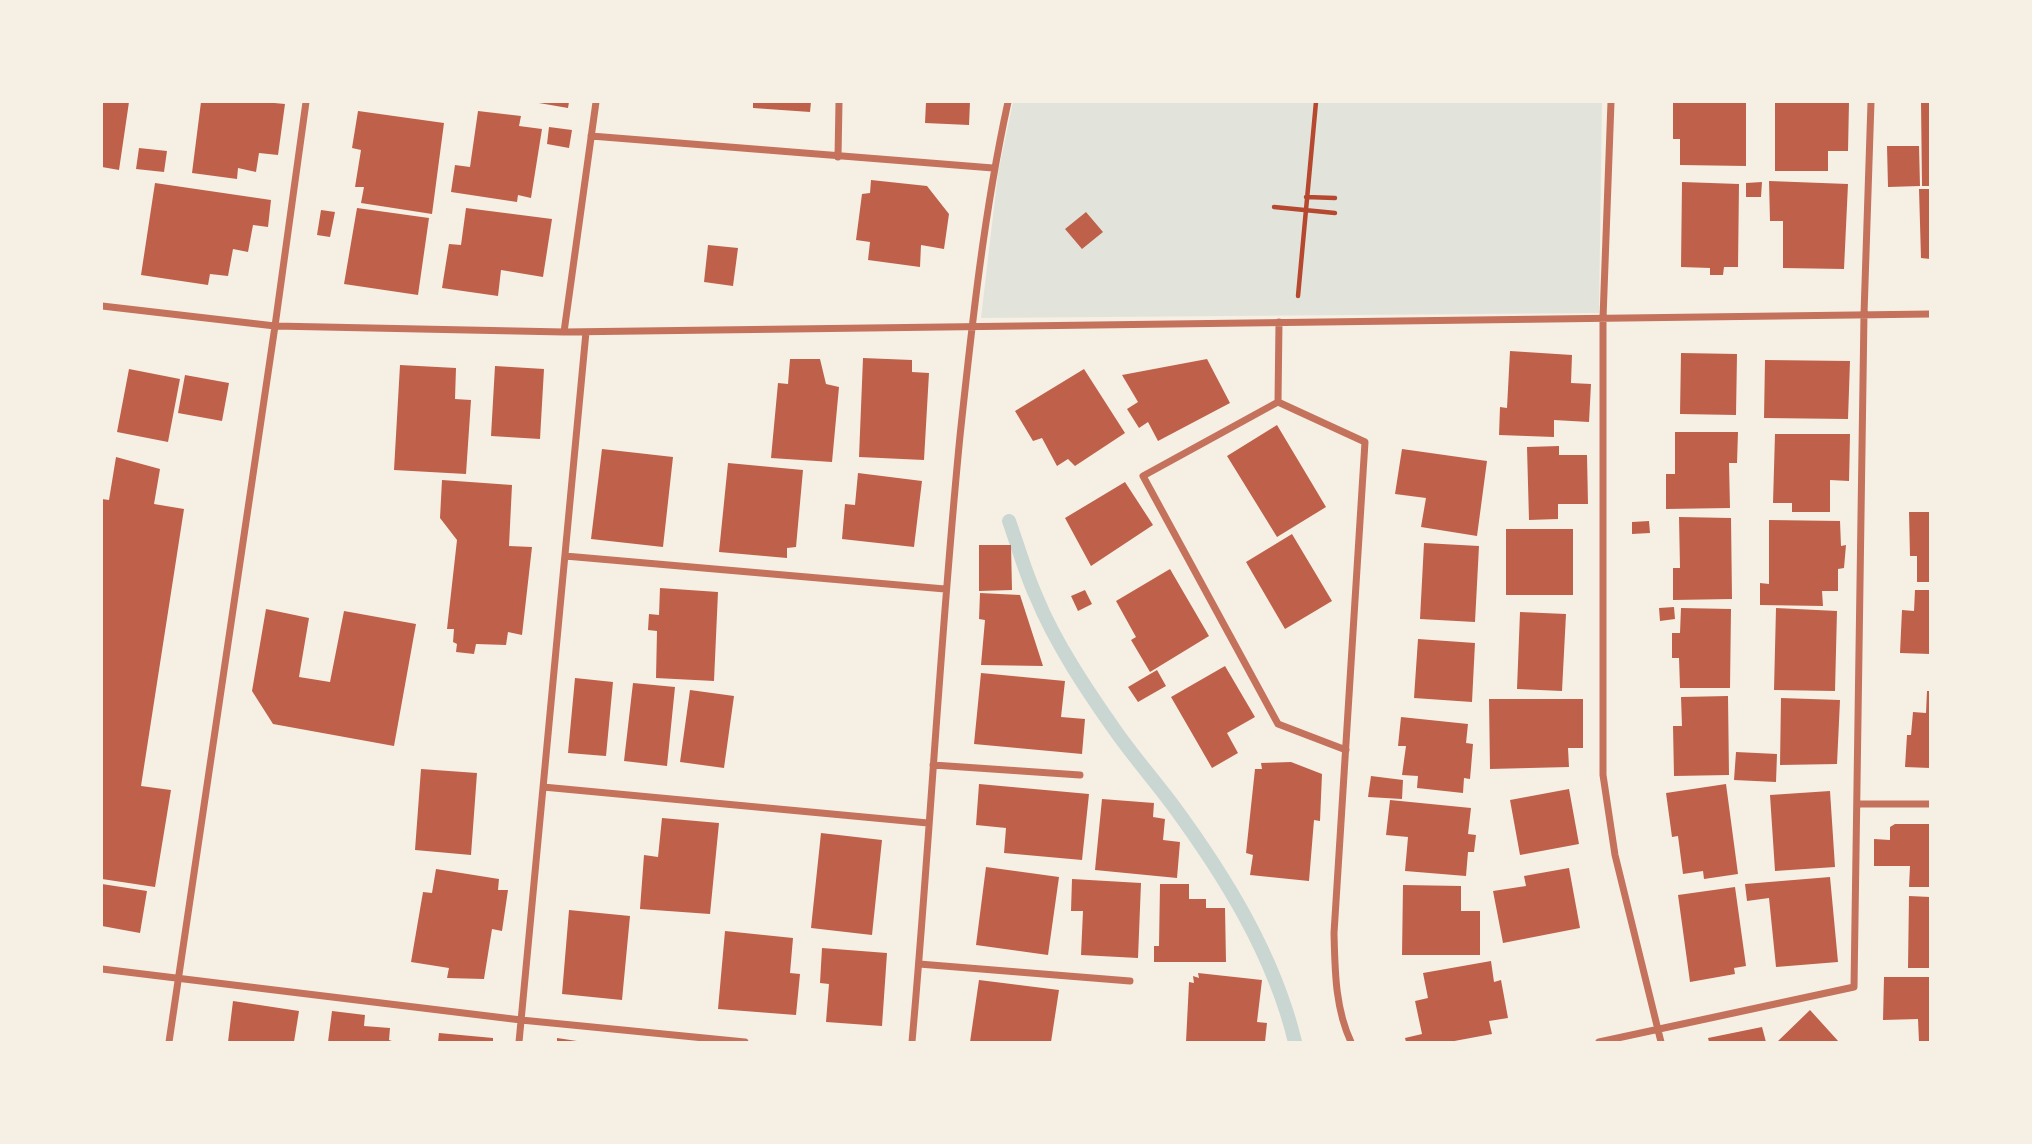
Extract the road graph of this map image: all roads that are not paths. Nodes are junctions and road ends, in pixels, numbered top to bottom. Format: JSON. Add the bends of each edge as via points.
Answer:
{"nodes":[{"id":1,"x":306,"y":102,"type":"edge"},
{"id":2,"x":596,"y":102,"type":"edge"},
{"id":3,"x":839,"y":102,"type":"edge"},
{"id":4,"x":1008,"y":102,"type":"edge"},
{"id":5,"x":1611,"y":102,"type":"edge"},
{"id":6,"x":1871,"y":102,"type":"edge"},
{"id":7,"x":591,"y":136,"type":"junction"},
{"id":8,"x":838,"y":157,"type":"junction"},
{"id":9,"x":993,"y":168,"type":"junction"},
{"id":10,"x":102,"y":306,"type":"edge"},
{"id":11,"x":1864,"y":314,"type":"junction"},
{"id":12,"x":1930,"y":314,"type":"edge"},
{"id":13,"x":1603,"y":318,"type":"junction"},
{"id":14,"x":1279,"y":322,"type":"junction"},
{"id":15,"x":972,"y":325,"type":"junction"},
{"id":16,"x":275,"y":326,"type":"junction"},
{"id":17,"x":564,"y":332,"type":"junction"},
{"id":18,"x":586,"y":332,"type":"junction"},
{"id":19,"x":1278,"y":402,"type":"junction"},
{"id":20,"x":565,"y":556,"type":"junction"},
{"id":21,"x":945,"y":589,"type":"junction"},
{"id":22,"x":1346,"y":750,"type":"junction"},
{"id":23,"x":933,"y":765,"type":"junction"},
{"id":24,"x":1080,"y":775,"type":"dead end"},
{"id":25,"x":543,"y":787,"type":"junction"},
{"id":26,"x":1857,"y":804,"type":"junction"},
{"id":27,"x":1930,"y":804,"type":"edge"},
{"id":28,"x":928,"y":823,"type":"junction"},
{"id":29,"x":919,"y":964,"type":"junction"},
{"id":30,"x":102,"y":969,"type":"edge"},
{"id":31,"x":178,"y":980,"type":"junction"},
{"id":32,"x":1130,"y":981,"type":"dead end"},
{"id":33,"x":521,"y":1020,"type":"junction"},
{"id":34,"x":1657,"y":1030,"type":"junction"},
{"id":35,"x":169,"y":1042,"type":"edge"},
{"id":36,"x":519,"y":1042,"type":"edge"},
{"id":37,"x":745,"y":1042,"type":"edge"},
{"id":38,"x":912,"y":1042,"type":"edge"},
{"id":39,"x":1351,"y":1042,"type":"edge"},
{"id":40,"x":1599,"y":1042,"type":"edge"},
{"id":41,"x":1661,"y":1042,"type":"edge"}],
"edges":[{"from":1,"to":16,"type":"street"},
{"from":2,"to":7,"type":"street"},
{"from":3,"to":8,"type":"street"},
{"from":4,"to":9,"type":"street"},
{"from":5,"to":13,"type":"street"},
{"from":6,"to":11,"type":"street"},
{"from":7,"to":8,"type":"street"},
{"from":7,"to":17,"type":"street"},
{"from":8,"to":9,"type":"street"},
{"from":9,"to":15,"type":"street"},
{"from":10,"to":16,"type":"street"},
{"from":11,"to":12,"type":"street"},
{"from":11,"to":13,"type":"street"},
{"from":11,"to":26,"type":"street"},
{"from":13,"to":14,"type":"street"},
{"from":13,"to":34,"type":"street","via":[[1603,775],[1615,855]]},
{"from":14,"to":15,"type":"street"},
{"from":14,"to":19,"type":"street"},
{"from":15,"to":18,"type":"street"},
{"from":15,"to":21,"type":"street"},
{"from":16,"to":17,"type":"street"},
{"from":16,"to":31,"type":"street"},
{"from":17,"to":18,"type":"street"},
{"from":18,"to":20,"type":"street"},
{"from":19,"to":22,"type":"street","via":[[1365,442]]},
{"from":19,"to":22,"type":"street","via":[[1143,476],[1278,724]]},
{"from":20,"to":21,"type":"street"},
{"from":20,"to":25,"type":"street"},
{"from":21,"to":23,"type":"street"},
{"from":22,"to":39,"type":"street","via":[[1334,933],[1336,986]]},
{"from":23,"to":24,"type":"street"},
{"from":23,"to":28,"type":"street"},
{"from":25,"to":28,"type":"street"},
{"from":25,"to":33,"type":"street"},
{"from":26,"to":27,"type":"street"},
{"from":26,"to":34,"type":"street","via":[[1854,987]]},
{"from":28,"to":29,"type":"street"},
{"from":29,"to":32,"type":"street"},
{"from":29,"to":38,"type":"street"},
{"from":30,"to":31,"type":"street"},
{"from":31,"to":33,"type":"street"},
{"from":31,"to":35,"type":"street"},
{"from":33,"to":36,"type":"street"},
{"from":33,"to":37,"type":"street"},
{"from":34,"to":40,"type":"street"},
{"from":34,"to":41,"type":"street"}]}
